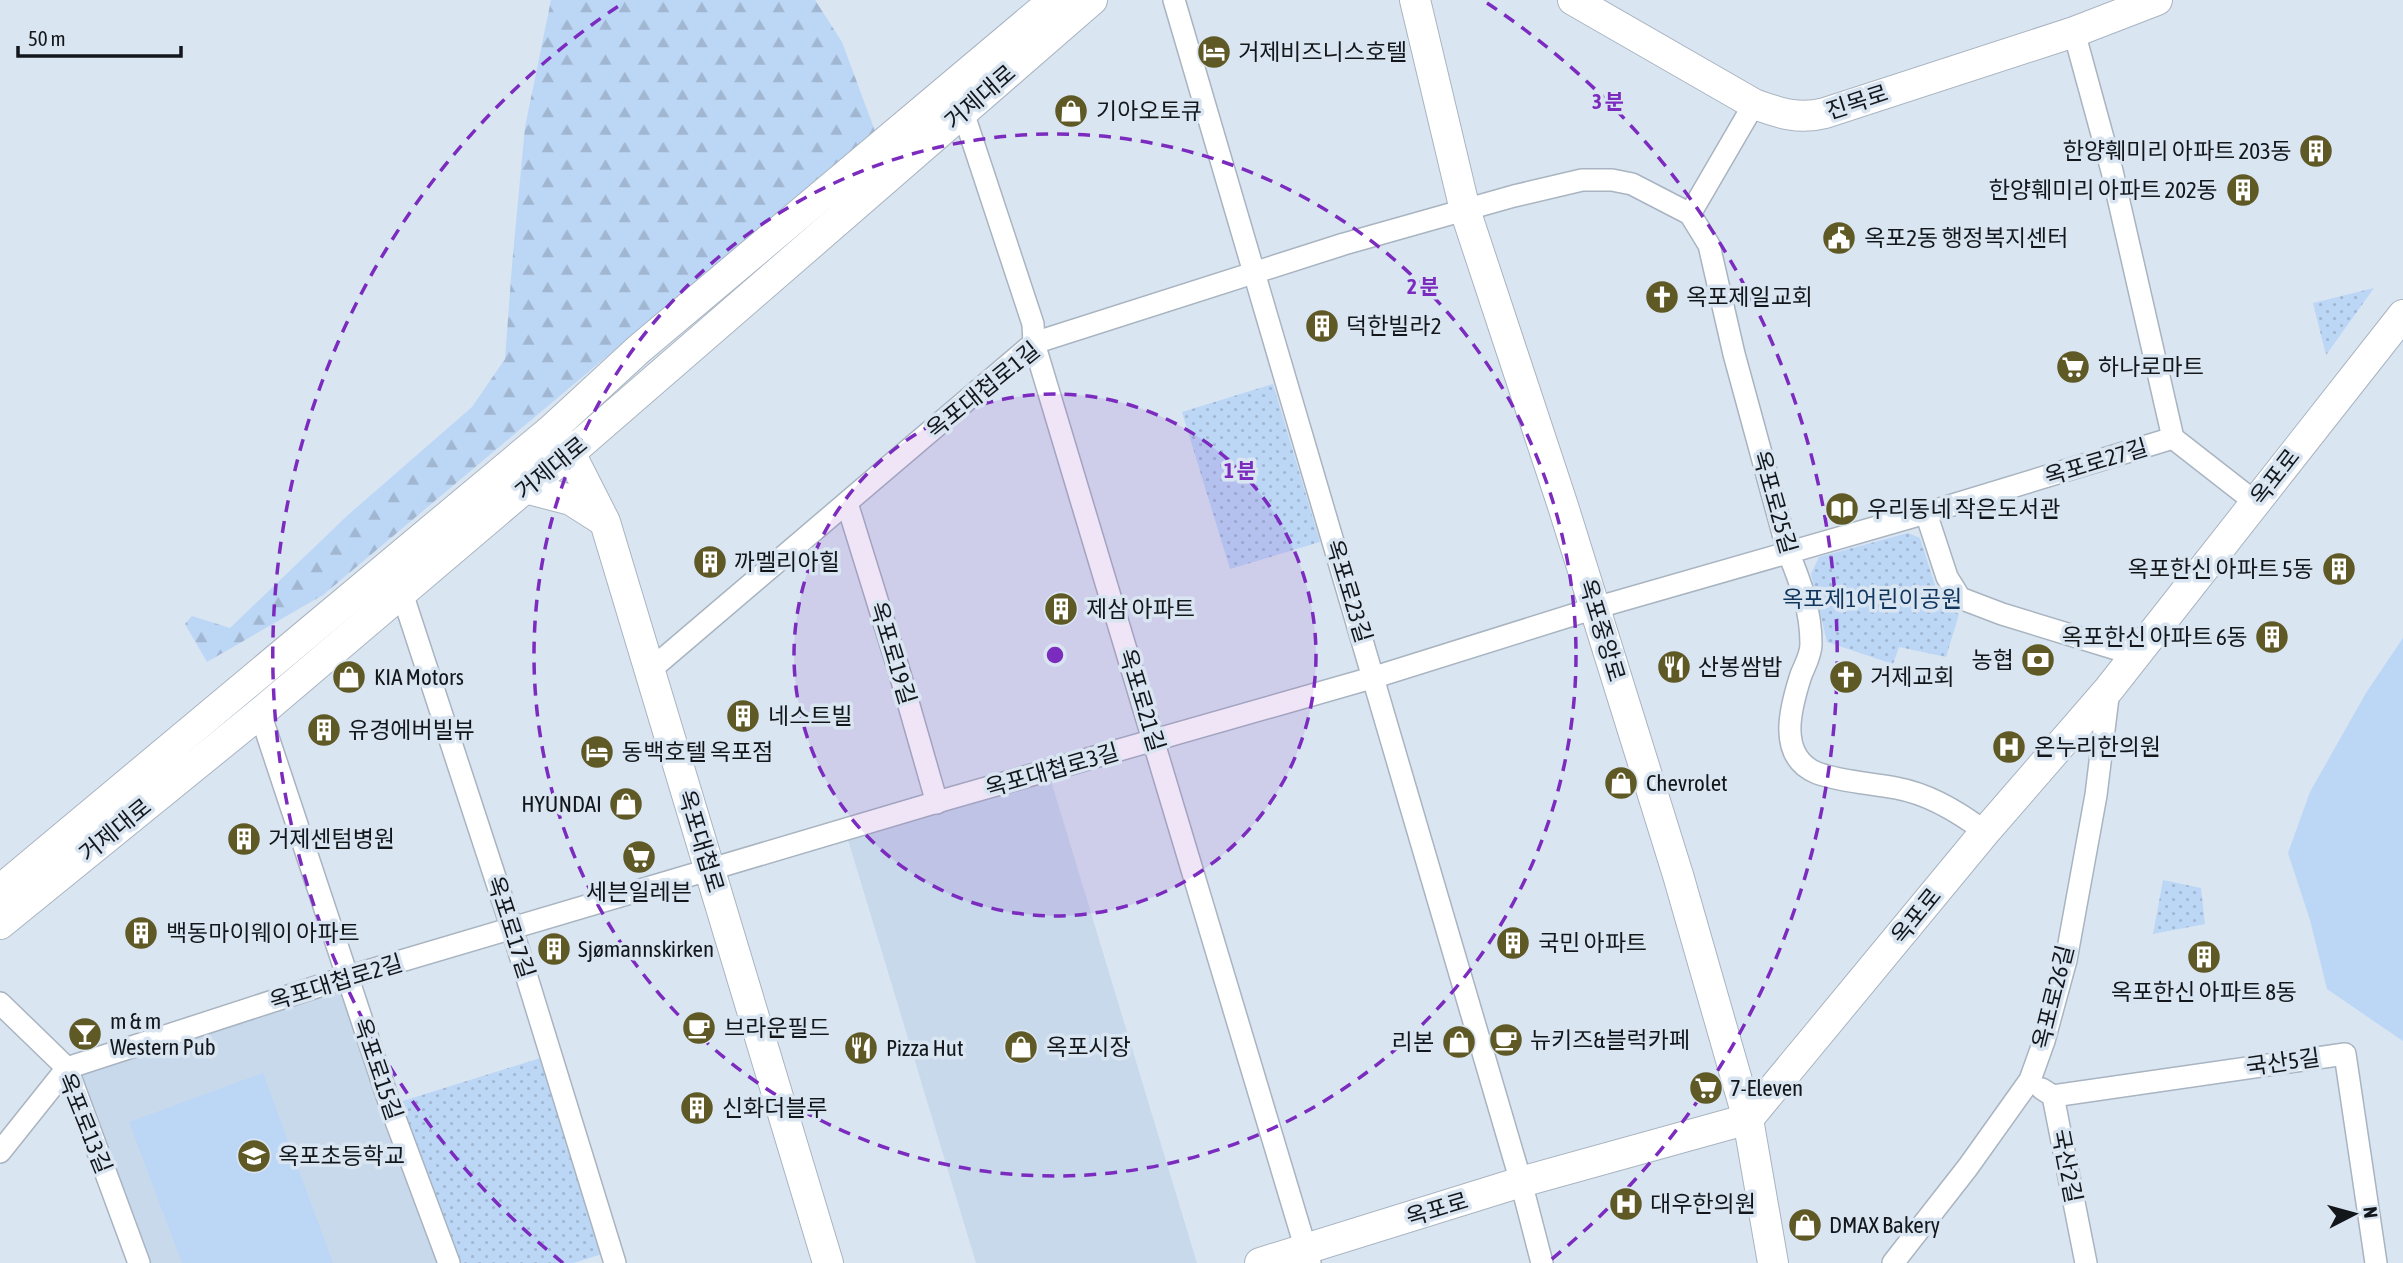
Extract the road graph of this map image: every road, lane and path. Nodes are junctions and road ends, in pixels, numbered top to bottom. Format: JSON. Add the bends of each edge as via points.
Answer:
{"nodes":[{"id":1,"x":1054,"y":0,"type":"edge"},
{"id":2,"x":1092,"y":0,"type":"edge"},
{"id":3,"x":1174,"y":0,"type":"edge"},
{"id":4,"x":1415,"y":0,"type":"edge"},
{"id":5,"x":1573,"y":0,"type":"edge"},
{"id":6,"x":2157,"y":0,"type":"edge"},
{"id":7,"x":2074,"y":32,"type":"junction"},
{"id":8,"x":1754,"y":104,"type":"junction"},
{"id":9,"x":963,"y":112,"type":"junction"},
{"id":10,"x":1465,"y":211,"type":"junction"},
{"id":11,"x":1690,"y":214,"type":"junction"},
{"id":12,"x":1254,"y":272,"type":"junction"},
{"id":13,"x":2403,"y":315,"type":"edge"},
{"id":14,"x":1034,"y":343,"type":"junction"},
{"id":15,"x":604,"y":424,"type":"junction"},
{"id":16,"x":551,"y":430,"type":"junction"},
{"id":17,"x":2173,"y":438,"type":"junction"},
{"id":18,"x":570,"y":453,"type":"junction"},
{"id":19,"x":525,"y":488,"type":"junction"},
{"id":20,"x":2255,"y":502,"type":"junction"},
{"id":21,"x":847,"y":503,"type":"junction"},
{"id":22,"x":1926,"y":513,"type":"junction"},
{"id":23,"x":605,"y":522,"type":"junction"},
{"id":24,"x":1788,"y":552,"type":"junction"},
{"id":25,"x":402,"y":593,"type":"junction"},
{"id":26,"x":1595,"y":608,"type":"junction"},
{"id":27,"x":2136,"y":655,"type":"junction"},
{"id":28,"x":649,"y":671,"type":"junction"},
{"id":29,"x":1375,"y":677,"type":"junction"},
{"id":30,"x":2109,"y":688,"type":"junction"},
{"id":31,"x":260,"y":713,"type":"junction"},
{"id":32,"x":1154,"y":740,"type":"junction"},
{"id":33,"x":937,"y":803,"type":"junction"},
{"id":34,"x":1985,"y":832,"type":"junction"},
{"id":35,"x":710,"y":872,"type":"junction"},
{"id":36,"x":0,"y":890,"type":"edge"},
{"id":37,"x":0,"y":924,"type":"edge"},
{"id":38,"x":512,"y":929,"type":"junction"},
{"id":39,"x":347,"y":977,"type":"junction"},
{"id":40,"x":0,"y":1003,"type":"edge"},
{"id":41,"x":67,"y":1068,"type":"junction"},
{"id":42,"x":2030,"y":1080,"type":"junction"},
{"id":43,"x":2053,"y":1096,"type":"junction"},
{"id":44,"x":1748,"y":1119,"type":"junction"},
{"id":45,"x":0,"y":1152,"type":"edge"},
{"id":46,"x":1521,"y":1182,"type":"junction"},
{"id":47,"x":1308,"y":1256,"type":"edge"},
{"id":48,"x":139,"y":1263,"type":"edge"},
{"id":49,"x":449,"y":1263,"type":"edge"},
{"id":50,"x":615,"y":1263,"type":"edge"},
{"id":51,"x":828,"y":1263,"type":"edge"},
{"id":52,"x":1260,"y":1263,"type":"edge"},
{"id":53,"x":1542,"y":1263,"type":"edge"},
{"id":54,"x":1773,"y":1263,"type":"edge"},
{"id":55,"x":1893,"y":1263,"type":"edge"},
{"id":56,"x":2086,"y":1263,"type":"edge"},
{"id":57,"x":2376,"y":1263,"type":"edge"}],
"edges":[{"from":1,"to":16,"type":"street","name":"거제대로","via":[[639,349]]},
{"from":2,"to":9,"type":"street","name":"거제대로"},
{"from":3,"to":12,"type":"street","name":"옥포로23길"},
{"from":4,"to":10,"type":"street","name":"옥포중앙로"},
{"from":5,"to":8,"type":"street","name":"진목로"},
{"from":6,"to":7,"type":"street","name":"진목로"},
{"from":7,"to":8,"type":"street","name":"진목로","via":[[1816,116],[1783,114]]},
{"from":7,"to":17,"type":"street","via":[[2112,171]]},
{"from":8,"to":11,"type":"street"},
{"from":9,"to":14,"type":"street","name":"옥포로21길","via":[[1033,324]]},
{"from":9,"to":15,"type":"street","name":"거제대로"},
{"from":10,"to":11,"type":"street","name":"옥포대첩로1길","via":[[1571,182],[1612,180],[1632,184]]},
{"from":10,"to":12,"type":"street","name":"옥포대첩로1길"},
{"from":10,"to":26,"type":"street","name":"옥포중앙로"},
{"from":11,"to":24,"type":"street","name":"옥포로25길","via":[[1709,245]]},
{"from":12,"to":14,"type":"street","name":"옥포대첩로1길"},
{"from":12,"to":29,"type":"street","name":"옥포로23길"},
{"from":13,"to":20,"type":"street","name":"옥포로"},
{"from":14,"to":21,"type":"street","name":"옥포대첩로1길"},
{"from":14,"to":32,"type":"street","name":"옥포로21길"},
{"from":15,"to":18,"type":"street","name":"거제대로"},
{"from":15,"to":23,"type":"street","via":[[597,458]]},
{"from":16,"to":18,"type":"street","name":"옥포대첩로"},
{"from":16,"to":36,"type":"street","name":"거제대로"},
{"from":17,"to":20,"type":"street","name":"옥포로27길"},
{"from":17,"to":22,"type":"street","name":"옥포로27길"},
{"from":18,"to":19,"type":"street","name":"거제대로"},
{"from":18,"to":23,"type":"street","name":"옥포대첩로"},
{"from":19,"to":23,"type":"street","via":[[571,500]]},
{"from":19,"to":25,"type":"street","name":"거제대로"},
{"from":20,"to":27,"type":"street","name":"옥포로"},
{"from":21,"to":28,"type":"street","name":"옥포대첩로1길"},
{"from":21,"to":33,"type":"street","name":"옥포로19길"},
{"from":22,"to":24,"type":"street","name":"옥포로27길"},
{"from":22,"to":27,"type":"street","via":[[1947,577],[1960,598]]},
{"from":23,"to":28,"type":"street","name":"옥포대첩로"},
{"from":24,"to":26,"type":"street","name":"옥포로27길"},
{"from":24,"to":34,"type":"street","name":"옥포로25길","via":[[1810,617],[1811,649],[1793,699],[1789,727],[1792,749],[1801,762],[1815,772],[1899,788],[1954,809]]},
{"from":25,"to":31,"type":"street","name":"거제대로"},
{"from":25,"to":38,"type":"street","name":"옥포로17길"},
{"from":26,"to":29,"type":"street","name":"옥포대첩로3길"},
{"from":26,"to":44,"type":"street","name":"옥포중앙로"},
{"from":27,"to":30,"type":"street","name":"옥포로"},
{"from":28,"to":35,"type":"street","name":"옥포대첩로"},
{"from":29,"to":32,"type":"street","name":"옥포대첩로3길"},
{"from":29,"to":46,"type":"street","name":"옥포로23길"},
{"from":30,"to":34,"type":"street","name":"옥포로"},
{"from":30,"to":42,"type":"street","name":"옥포로26길","via":[[2096,795],[2066,960]]},
{"from":31,"to":37,"type":"street","name":"거제대로"},
{"from":31,"to":39,"type":"street","name":"옥포로15길"},
{"from":32,"to":33,"type":"street","name":"옥포대첩로3길"},
{"from":32,"to":47,"type":"street","name":"옥포로21길"},
{"from":33,"to":35,"type":"street","name":"옥포대첩로3길"},
{"from":34,"to":44,"type":"street","name":"옥포로"},
{"from":35,"to":38,"type":"street","name":"옥포대첩로2길"},
{"from":35,"to":51,"type":"street","name":"옥포대첩로"},
{"from":38,"to":39,"type":"street","name":"옥포대첩로2길"},
{"from":38,"to":50,"type":"street","name":"옥포로17길"},
{"from":39,"to":41,"type":"street","name":"옥포대첩로2길"},
{"from":39,"to":49,"type":"street","name":"옥포로15길"},
{"from":40,"to":41,"type":"street","name":"옥포로13길"},
{"from":41,"to":45,"type":"street"},
{"from":41,"to":48,"type":"street","name":"옥포로13길"},
{"from":42,"to":43,"type":"street"},
{"from":42,"to":55,"type":"street","name":"옥포로26길"},
{"from":43,"to":56,"type":"street","name":"국산2길"},
{"from":43,"to":57,"type":"street","name":"국산5길","via":[[2345,1054]]},
{"from":44,"to":46,"type":"street","name":"옥포로"},
{"from":44,"to":54,"type":"street","name":"옥포중앙로"},
{"from":46,"to":47,"type":"street","name":"옥포로"},
{"from":46,"to":53,"type":"street","name":"옥포로23길"},
{"from":47,"to":52,"type":"street","name":"옥포로"}]}
